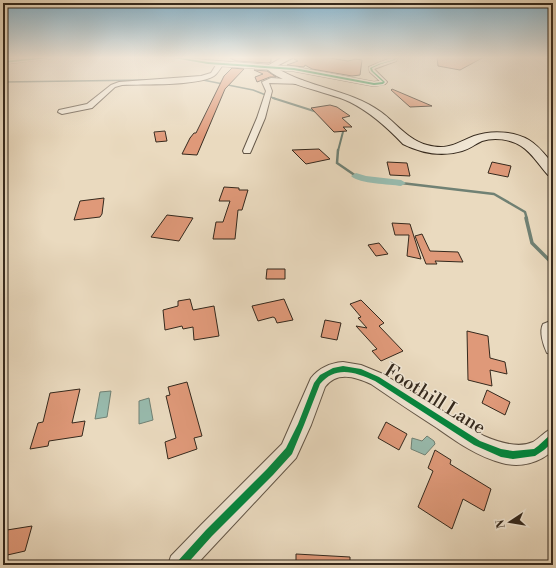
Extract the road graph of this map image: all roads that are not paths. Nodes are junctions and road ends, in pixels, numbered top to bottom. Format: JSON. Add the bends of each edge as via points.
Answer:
{"nodes":[{"id":1,"x":120,"y":84,"type":"edge"},
{"id":2,"x":266,"y":84,"type":"edge"},
{"id":3,"x":307,"y":84,"type":"edge"},
{"id":4,"x":62,"y":112,"type":"dead end"},
{"id":5,"x":247,"y":151,"type":"dead end"},
{"id":6,"x":553,"y":172,"type":"edge"},
{"id":7,"x":553,"y":326,"type":"edge"},
{"id":8,"x":553,"y":348,"type":"edge"},
{"id":9,"x":553,"y":437,"type":"edge"},
{"id":10,"x":180,"y":565,"type":"edge"}],
"edges":[{"from":1,"to":4,"type":"street","via":[[89,106]]},
{"from":2,"to":5,"type":"street","via":[[269,92]]},
{"from":3,"to":6,"type":"main road","via":[[360,104],[382,117],[407,142],[420,147],[451,150],[483,137],[506,137],[528,145]]},
{"from":7,"to":8,"type":"street","via":[[549,328],[548,333]]},
{"from":9,"to":10,"type":"street","name":"Foothill Lane","via":[[534,452],[519,455],[501,453],[477,443],[377,379],[353,369],[335,370],[317,383],[288,450]]}]}
